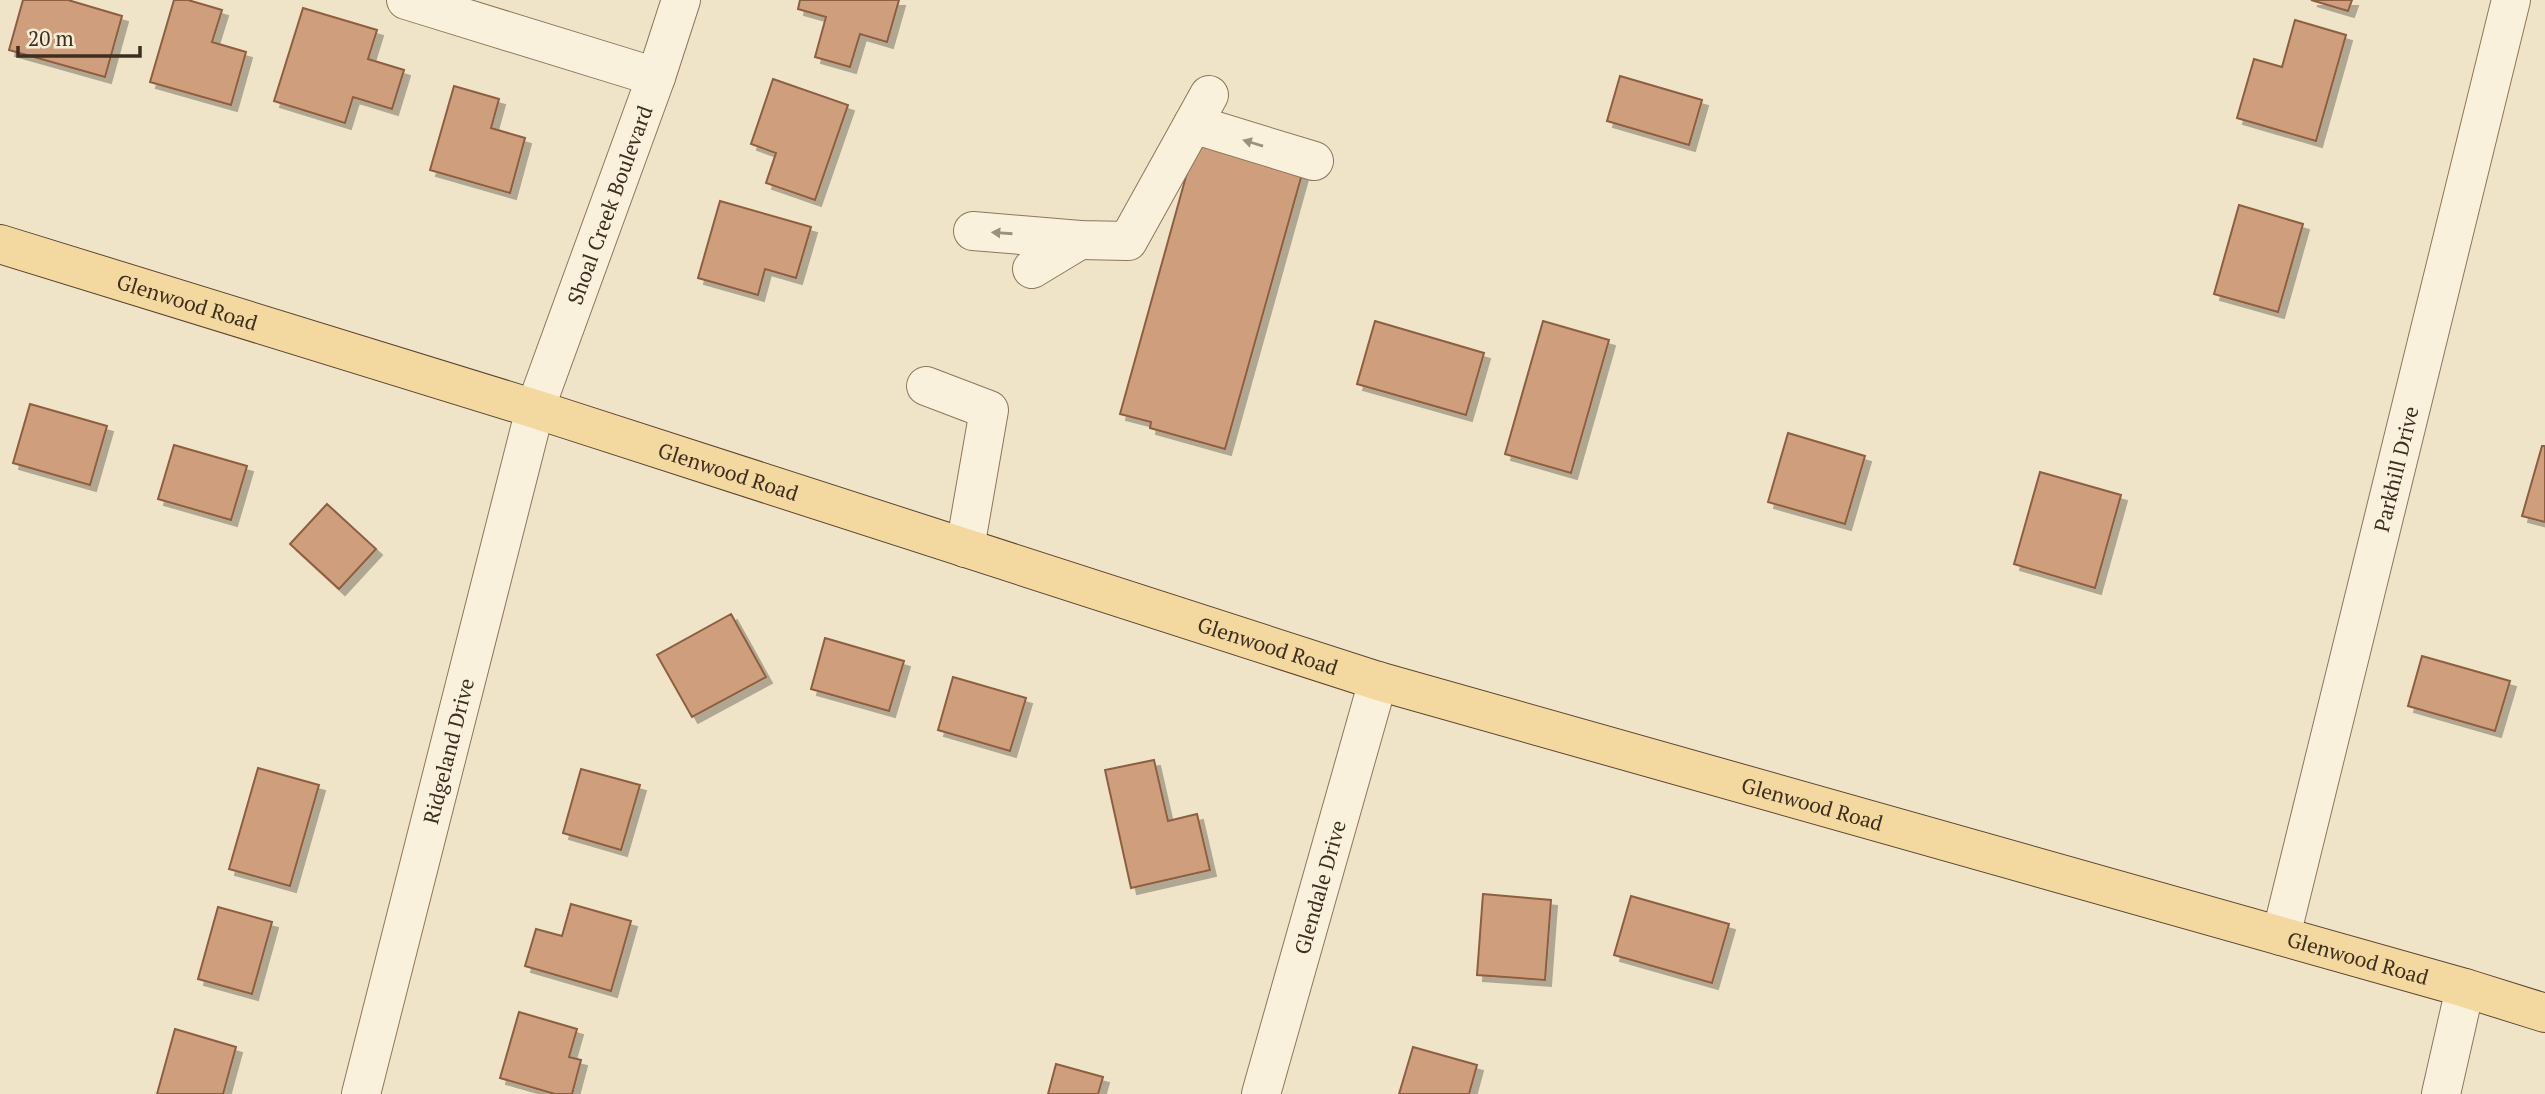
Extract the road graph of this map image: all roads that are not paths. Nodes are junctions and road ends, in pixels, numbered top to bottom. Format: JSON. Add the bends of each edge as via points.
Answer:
{"nodes":[{"id":1,"x":406,"y":0,"type":"edge"},
{"id":2,"x":681,"y":0,"type":"edge"},
{"id":3,"x":2511,"y":0,"type":"edge"},
{"id":4,"x":656,"y":77,"type":"junction"},
{"id":5,"x":1314,"y":161,"type":"dead end"},
{"id":6,"x":973,"y":232,"type":"dead end"},
{"id":7,"x":1080,"y":240,"type":"junction"},
{"id":8,"x":0,"y":244,"type":"edge"},
{"id":9,"x":1032,"y":269,"type":"dead end"},
{"id":10,"x":926,"y":386,"type":"dead end"},
{"id":11,"x":535,"y":409,"type":"junction"},
{"id":12,"x":965,"y":548,"type":"junction"},
{"id":13,"x":1378,"y":681,"type":"junction"},
{"id":14,"x":2281,"y":936,"type":"junction"},
{"id":15,"x":2465,"y":988,"type":"junction"},
{"id":16,"x":2545,"y":1013,"type":"edge"},
{"id":17,"x":361,"y":1094,"type":"edge"},
{"id":18,"x":1261,"y":1094,"type":"edge"},
{"id":19,"x":2441,"y":1094,"type":"edge"}],
"edges":[{"from":1,"to":4,"type":"street"},
{"from":2,"to":4,"type":"street","name":"Shoal Creek Boulevard"},
{"from":3,"to":14,"type":"street","name":"Parkhill Drive"},
{"from":4,"to":11,"type":"street","name":"Shoal Creek Boulevard"},
{"from":5,"to":7,"type":"street","one_way":true,"via":[[1200,109],[1128,241]]},
{"from":7,"to":6,"type":"street","one_way":true},
{"from":7,"to":9,"type":"street"},
{"from":8,"to":11,"type":"main road","name":"Glenwood Road"},
{"from":10,"to":12,"type":"street","via":[[989,411]]},
{"from":11,"to":12,"type":"main road","name":"Glenwood Road"},
{"from":11,"to":17,"type":"street","name":"Ridgeland Drive"},
{"from":12,"to":13,"type":"main road","name":"Glenwood Road"},
{"from":13,"to":14,"type":"main road","name":"Glenwood Road"},
{"from":13,"to":18,"type":"street","name":"Glendale Drive"},
{"from":14,"to":15,"type":"main road","name":"Glenwood Road"},
{"from":15,"to":16,"type":"main road","name":"Glenwood Road"},
{"from":15,"to":19,"type":"street"}]}
